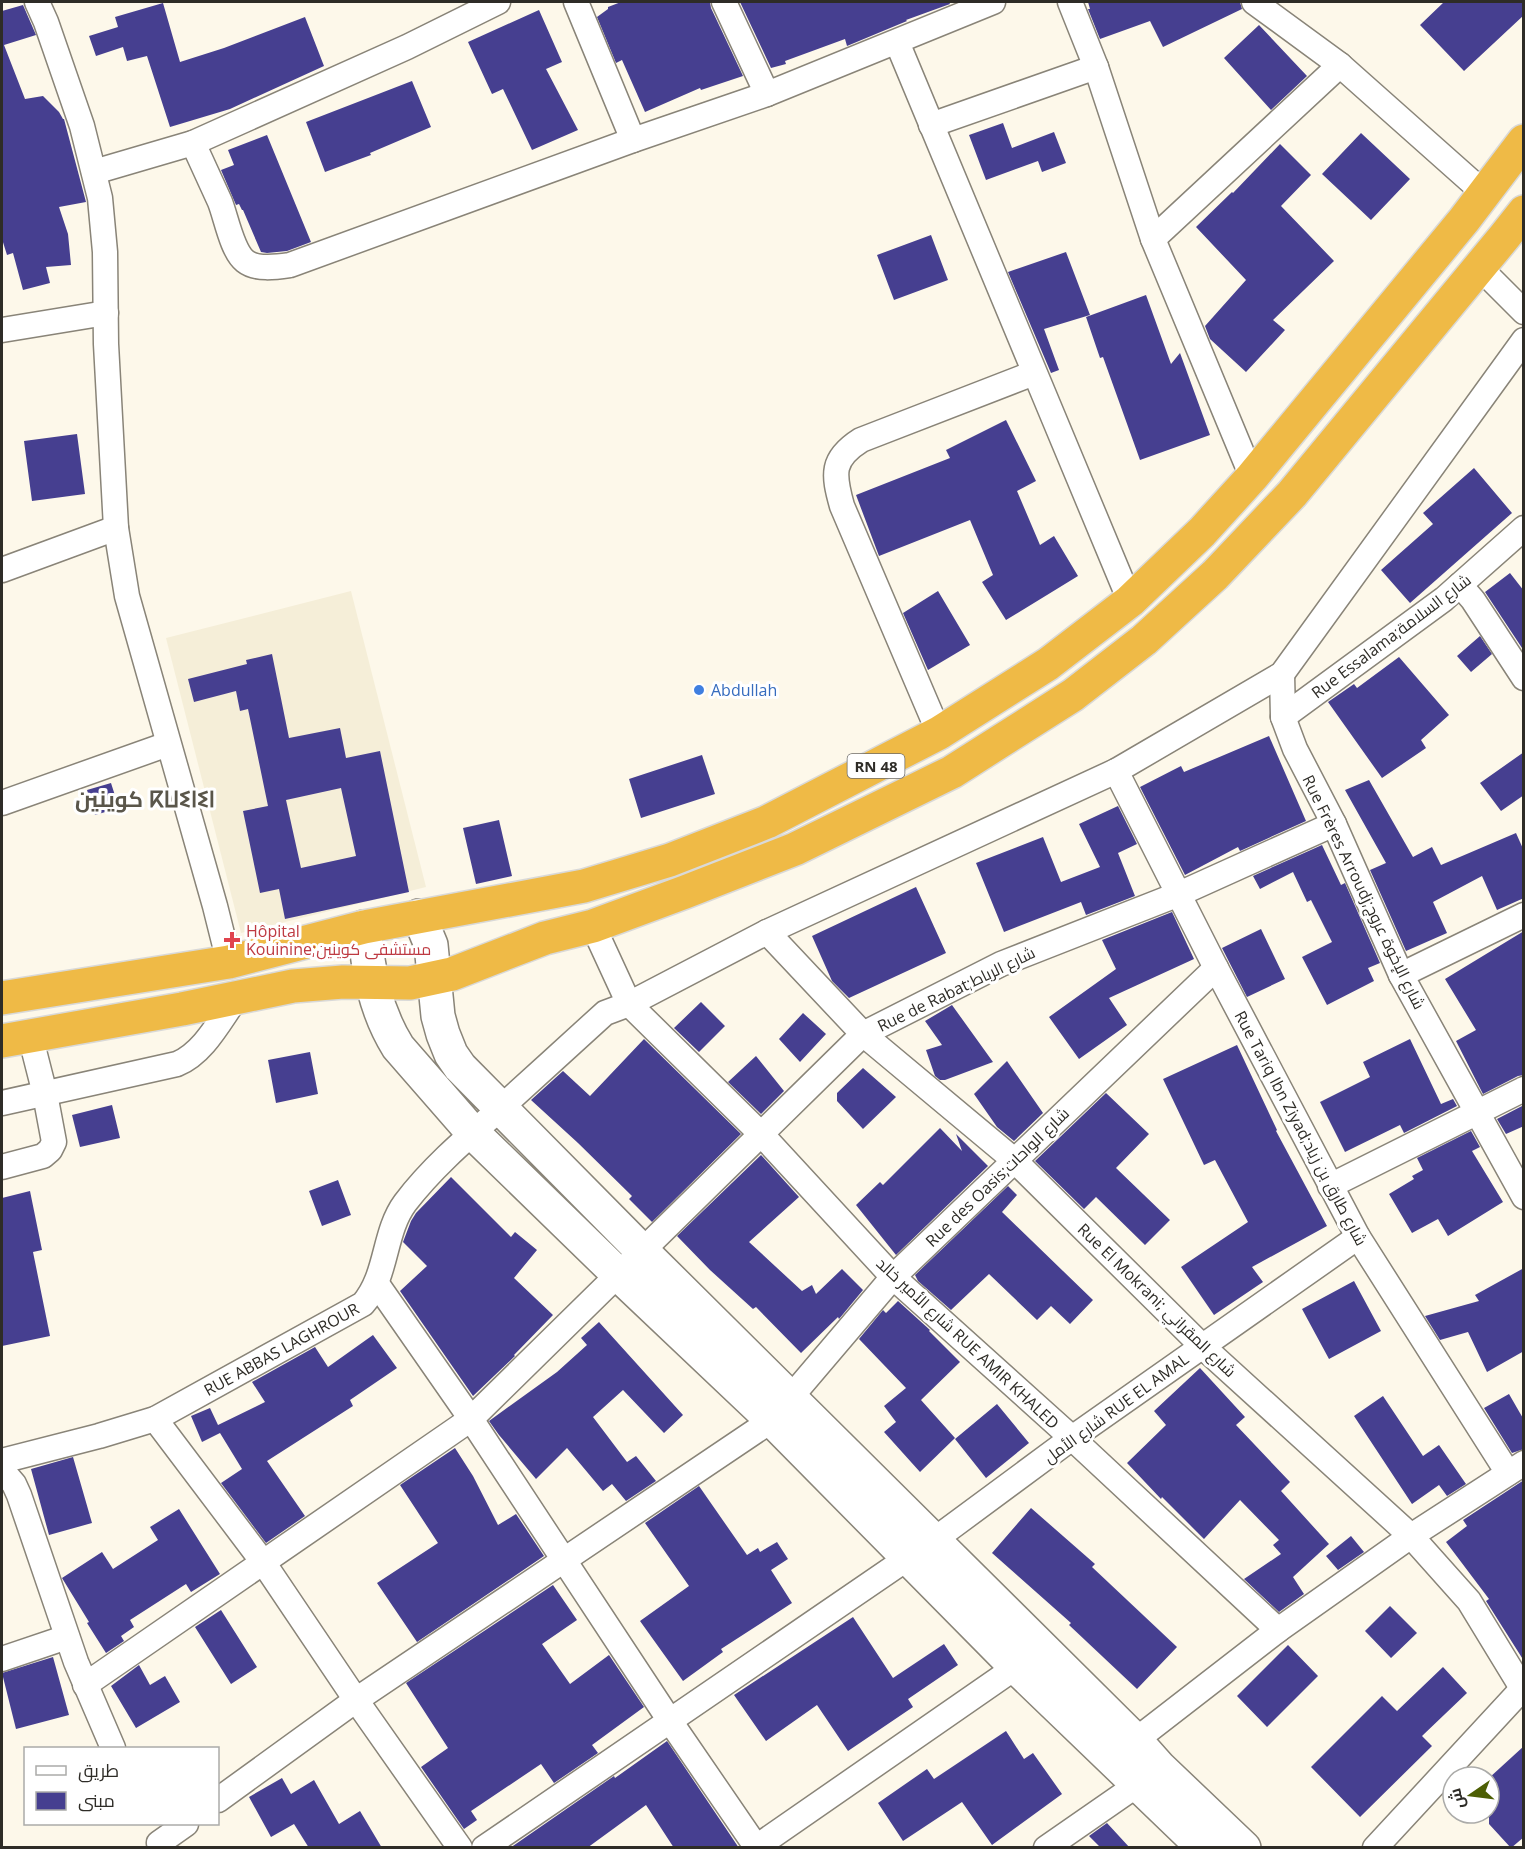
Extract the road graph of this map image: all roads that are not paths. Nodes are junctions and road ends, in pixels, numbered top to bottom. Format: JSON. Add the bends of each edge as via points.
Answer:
{"nodes":[{"id":1,"x":37,"y":2,"type":"edge"},
{"id":2,"x":498,"y":2,"type":"edge"},
{"id":3,"x":576,"y":2,"type":"edge"},
{"id":4,"x":724,"y":2,"type":"edge"},
{"id":5,"x":993,"y":2,"type":"edge"},
{"id":6,"x":1070,"y":2,"type":"edge"},
{"id":7,"x":1254,"y":2,"type":"edge"},
{"id":8,"x":897,"y":42,"type":"junction"},
{"id":9,"x":1340,"y":65,"type":"junction"},
{"id":10,"x":1096,"y":67,"type":"junction"},
{"id":11,"x":767,"y":94,"type":"junction"},
{"id":12,"x":931,"y":124,"type":"junction"},
{"id":13,"x":633,"y":140,"type":"junction"},
{"id":14,"x":1524,"y":141,"type":"edge"},
{"id":15,"x":193,"y":143,"type":"junction"},
{"id":16,"x":94,"y":172,"type":"junction"},
{"id":17,"x":1484,"y":193,"type":"junction"},
{"id":18,"x":1524,"y":212,"type":"edge"},
{"id":19,"x":1153,"y":239,"type":"junction"},
{"id":20,"x":1479,"y":267,"type":"junction"},
{"id":21,"x":1524,"y":312,"type":"edge"},
{"id":22,"x":106,"y":313,"type":"junction"},
{"id":23,"x":2,"y":330,"type":"edge"},
{"id":24,"x":1524,"y":340,"type":"edge"},
{"id":25,"x":1034,"y":373,"type":"junction"},
{"id":26,"x":1252,"y":477,"type":"junction"},
{"id":27,"x":116,"y":528,"type":"junction"},
{"id":28,"x":1524,"y":528,"type":"edge"},
{"id":29,"x":2,"y":570,"type":"edge"},
{"id":30,"x":1460,"y":585,"type":"junction"},
{"id":31,"x":1131,"y":601,"type":"junction"},
{"id":32,"x":1282,"y":674,"type":"junction"},
{"id":33,"x":1524,"y":678,"type":"edge"},
{"id":34,"x":1283,"y":717,"type":"junction"},
{"id":35,"x":939,"y":733,"type":"junction"},
{"id":36,"x":168,"y":744,"type":"junction"},
{"id":37,"x":1116,"y":771,"type":"junction"},
{"id":38,"x":2,"y":803,"type":"edge"},
{"id":39,"x":1334,"y":824,"type":"junction"},
{"id":40,"x":1179,"y":894,"type":"junction"},
{"id":41,"x":1524,"y":915,"type":"edge"},
{"id":42,"x":419,"y":916,"type":"junction"},
{"id":43,"x":593,"y":926,"type":"junction"},
{"id":44,"x":364,"y":927,"type":"junction"},
{"id":45,"x":767,"y":932,"type":"junction"},
{"id":46,"x":229,"y":962,"type":"junction"},
{"id":47,"x":1216,"y":968,"type":"junction"},
{"id":48,"x":1401,"y":975,"type":"junction"},
{"id":49,"x":435,"y":978,"type":"junction"},
{"id":50,"x":372,"y":983,"type":"junction"},
{"id":51,"x":237,"y":997,"type":"junction"},
{"id":52,"x":2,"y":998,"type":"edge"},
{"id":53,"x":629,"y":1004,"type":"junction"},
{"id":54,"x":863,"y":1034,"type":"junction"},
{"id":55,"x":16,"y":1038,"type":"edge"},
{"id":56,"x":1524,"y":1089,"type":"edge"},
{"id":57,"x":45,"y":1094,"type":"junction"},
{"id":58,"x":2,"y":1103,"type":"edge"},
{"id":59,"x":501,"y":1108,"type":"junction"},
{"id":60,"x":1478,"y":1113,"type":"junction"},
{"id":61,"x":473,"y":1133,"type":"junction"},
{"id":62,"x":762,"y":1135,"type":"junction"},
{"id":63,"x":1014,"y":1160,"type":"junction"},
{"id":64,"x":2,"y":1167,"type":"edge"},
{"id":65,"x":1330,"y":1186,"type":"junction"},
{"id":66,"x":1524,"y":1197,"type":"edge"},
{"id":67,"x":1358,"y":1237,"type":"junction"},
{"id":68,"x":643,"y":1252,"type":"junction"},
{"id":69,"x":619,"y":1275,"type":"junction"},
{"id":70,"x":892,"y":1277,"type":"junction"},
{"id":71,"x":377,"y":1284,"type":"junction"},
{"id":72,"x":1202,"y":1346,"type":"junction"},
{"id":73,"x":781,"y":1408,"type":"junction"},
{"id":74,"x":155,"y":1419,"type":"junction"},
{"id":75,"x":471,"y":1419,"type":"junction"},
{"id":76,"x":1072,"y":1438,"type":"junction"},
{"id":77,"x":2,"y":1461,"type":"edge"},
{"id":78,"x":1516,"y":1468,"type":"edge"},
{"id":79,"x":2,"y":1470,"type":"edge"},
{"id":80,"x":1411,"y":1536,"type":"junction"},
{"id":81,"x":934,"y":1540,"type":"junction"},
{"id":82,"x":564,"y":1558,"type":"junction"},
{"id":83,"x":908,"y":1558,"type":"junction"},
{"id":84,"x":263,"y":1562,"type":"junction"},
{"id":85,"x":1278,"y":1630,"type":"junction"},
{"id":86,"x":68,"y":1637,"type":"junction"},
{"id":87,"x":2,"y":1659,"type":"edge"},
{"id":88,"x":1016,"y":1667,"type":"junction"},
{"id":89,"x":85,"y":1685,"type":"junction"},
{"id":90,"x":1523,"y":1688,"type":"edge"},
{"id":91,"x":356,"y":1700,"type":"junction"},
{"id":92,"x":670,"y":1721,"type":"junction"},
{"id":93,"x":111,"y":1747,"type":"edge"},
{"id":94,"x":1123,"y":1750,"type":"junction"},
{"id":95,"x":1148,"y":1776,"type":"junction"},
{"id":96,"x":219,"y":1799,"type":"edge"},
{"id":97,"x":184,"y":1825,"type":"edge"},
{"id":98,"x":157,"y":1840,"type":"edge"},
{"id":99,"x":756,"y":1847,"type":"edge"},
{"id":100,"x":460,"y":1848,"type":"edge"},
{"id":101,"x":484,"y":1848,"type":"edge"},
{"id":102,"x":1046,"y":1848,"type":"edge"},
{"id":103,"x":1204,"y":1848,"type":"edge"},
{"id":104,"x":1244,"y":1848,"type":"edge"},
{"id":105,"x":1375,"y":1848,"type":"edge"}],
"edges":[{"from":1,"to":16,"type":"street","via":[[82,126]]},
{"from":2,"to":15,"type":"street"},
{"from":3,"to":13,"type":"street"},
{"from":4,"to":11,"type":"street"},
{"from":5,"to":8,"type":"street"},
{"from":6,"to":10,"type":"street"},
{"from":7,"to":9,"type":"street"},
{"from":8,"to":11,"type":"street"},
{"from":8,"to":12,"type":"street"},
{"from":9,"to":17,"type":"street"},
{"from":9,"to":19,"type":"street"},
{"from":10,"to":12,"type":"street"},
{"from":10,"to":19,"type":"street"},
{"from":11,"to":13,"type":"street"},
{"from":12,"to":25,"type":"street"},
{"from":13,"to":15,"type":"street","via":[[290,265],[273,267],[256,266],[237,251]]},
{"from":14,"to":17,"type":"highway","number":"RN 48"},
{"from":15,"to":16,"type":"street"},
{"from":16,"to":22,"type":"street","via":[[105,252]]},
{"from":17,"to":26,"type":"highway","number":"RN 48"},
{"from":18,"to":20,"type":"highway","number":"RN 48"},
{"from":19,"to":26,"type":"street"},
{"from":20,"to":21,"type":"street"},
{"from":20,"to":43,"type":"highway","number":"RN 48","via":[[1292,494],[1215,575],[1144,640],[1074,695],[952,771],[795,849]]},
{"from":22,"to":23,"type":"street"},
{"from":22,"to":27,"type":"street"},
{"from":24,"to":32,"type":"street"},
{"from":25,"to":31,"type":"street"},
{"from":25,"to":35,"type":"street","via":[[861,440],[847,448],[836,469],[842,506]]},
{"from":26,"to":31,"type":"highway","number":"RN 48"},
{"from":27,"to":29,"type":"street"},
{"from":27,"to":36,"type":"street","via":[[127,596]]},
{"from":28,"to":30,"type":"street","name":"Rue Essalama;شارع السلامة"},
{"from":30,"to":33,"type":"street"},
{"from":30,"to":34,"type":"street","name":"Rue Essalama;شارع السلامة"},
{"from":31,"to":35,"type":"highway","number":"RN 48","via":[[1048,664]]},
{"from":32,"to":34,"type":"street","name":"Rue Frères Arroudj;شارع الإخوة عروج"},
{"from":32,"to":37,"type":"street","name":"RUE ABBAS LAGHROUR"},
{"from":34,"to":39,"type":"street","name":"Rue Frères Arroudj;شارع الإخوة عروج","via":[[1295,750]]},
{"from":35,"to":42,"type":"highway","number":"RN 48","via":[[767,822],[670,860],[584,886]]},
{"from":36,"to":38,"type":"street"},
{"from":36,"to":46,"type":"street"},
{"from":37,"to":40,"type":"street","name":"Rue Tariq Ibn Ziyad;شارع طارق بن زياد"},
{"from":37,"to":45,"type":"street","name":"RUE ABBAS LAGHROUR"},
{"from":39,"to":40,"type":"street","name":"Rue de Rabat;شارع الرباط"},
{"from":39,"to":48,"type":"street","name":"Rue Frères Arroudj;شارع الإخوة عروج"},
{"from":40,"to":47,"type":"street","name":"Rue Tariq Ibn Ziyad;شارع طارق بن زياد"},
{"from":40,"to":54,"type":"street","name":"Rue de Rabat;شارع الرباط","via":[[1001,964]]},
{"from":41,"to":48,"type":"street"},
{"from":42,"to":44,"type":"highway","number":"RN 48"},
{"from":42,"to":49,"type":"main road","via":[[431,945]]},
{"from":43,"to":49,"type":"highway","number":"RN 48","via":[[545,938]]},
{"from":43,"to":53,"type":"street","name":"شارع الأمير خالد RUE AMIR KHALED"},
{"from":44,"to":46,"type":"highway","number":"RN 48"},
{"from":44,"to":50,"type":"main road"},
{"from":45,"to":53,"type":"street","name":"RUE ABBAS LAGHROUR"},
{"from":45,"to":54,"type":"street","name":"Rue El Mokrani; شارع المقراني"},
{"from":46,"to":52,"type":"highway","number":"RN 48"},
{"from":47,"to":63,"type":"street","name":"Rue des Oasis;شارع الواحات"},
{"from":47,"to":65,"type":"street","name":"Rue Tariq Ibn Ziyad;شارع طارق بن زياد"},
{"from":48,"to":60,"type":"street","name":"Rue Frères Arroudj;شارع الإخوة عروج"},
{"from":49,"to":50,"type":"highway","number":"RN 48","via":[[410,983]]},
{"from":49,"to":59,"type":"main road","via":[[438,1016],[451,1054]]},
{"from":50,"to":51,"type":"highway","number":"RN 48","via":[[293,986]]},
{"from":50,"to":61,"type":"main road","via":[[380,1012],[398,1047]]},
{"from":51,"to":55,"type":"highway","number":"RN 48"},
{"from":51,"to":57,"type":"street","via":[[200,1049],[187,1060]]},
{"from":53,"to":59,"type":"street","name":"RUE ABBAS LAGHROUR","via":[[605,1013]]},
{"from":53,"to":62,"type":"street","name":"شارع الأمير خالد RUE AMIR KHALED"},
{"from":54,"to":62,"type":"street","name":"Rue de Rabat;شارع الرباط"},
{"from":54,"to":63,"type":"street","name":"Rue El Mokrani; شارع المقراني"},
{"from":55,"to":57,"type":"street"},
{"from":56,"to":60,"type":"street"},
{"from":57,"to":58,"type":"street"},
{"from":57,"to":64,"type":"street","via":[[54,1142],[50,1150]]},
{"from":59,"to":61,"type":"street","name":"RUE ABBAS LAGHROUR"},
{"from":59,"to":68,"type":"main road"},
{"from":60,"to":65,"type":"street"},
{"from":60,"to":66,"type":"street","name":"Rue Frères Arroudj;شارع الإخوة عروج"},
{"from":61,"to":69,"type":"main road"},
{"from":61,"to":71,"type":"street","name":"RUE ABBAS LAGHROUR","via":[[403,1206]]},
{"from":62,"to":68,"type":"street","name":"Rue de Rabat;شارع الرباط"},
{"from":62,"to":70,"type":"street","name":"شارع الأمير خالد RUE AMIR KHALED"},
{"from":63,"to":70,"type":"street","name":"Rue des Oasis;شارع الواحات"},
{"from":63,"to":72,"type":"street","name":"Rue El Mokrani; شارع المقراني"},
{"from":65,"to":67,"type":"street","name":"Rue Tariq Ibn Ziyad;شارع طارق بن زياد"},
{"from":67,"to":72,"type":"street","name":"شارع الأمل RUE EL AMAL"},
{"from":67,"to":78,"type":"street","name":"Rue Tariq Ibn Ziyad;شارع طارق بن زياد"},
{"from":68,"to":69,"type":"street","name":"Rue de Rabat;شارع الرباط"},
{"from":68,"to":73,"type":"main road"},
{"from":69,"to":73,"type":"main road"},
{"from":69,"to":75,"type":"street","name":"Rue de Rabat;شارع الرباط"},
{"from":70,"to":73,"type":"street","name":"Rue des Oasis;شارع الواحات"},
{"from":70,"to":76,"type":"street","name":"شارع الأمير خالد RUE AMIR KHALED"},
{"from":71,"to":74,"type":"street","name":"RUE ABBAS LAGHROUR","via":[[356,1310]]},
{"from":71,"to":75,"type":"street"},
{"from":72,"to":76,"type":"street","name":"شارع الأمل RUE EL AMAL"},
{"from":72,"to":80,"type":"street","name":"Rue El Mokrani; شارع المقراني"},
{"from":73,"to":81,"type":"main road"},
{"from":73,"to":82,"type":"street","name":"Rue des Oasis;شارع الواحات"},
{"from":73,"to":83,"type":"main road"},
{"from":74,"to":77,"type":"street","name":"RUE ABBAS LAGHROUR"},
{"from":74,"to":84,"type":"street"},
{"from":75,"to":82,"type":"street"},
{"from":75,"to":84,"type":"street","name":"Rue de Rabat;شارع الرباط"},
{"from":76,"to":81,"type":"street","name":"شارع الأمل RUE EL AMAL"},
{"from":76,"to":85,"type":"street","name":"شارع الأمير خالد RUE AMIR KHALED"},
{"from":78,"to":80,"type":"street"},
{"from":79,"to":86,"type":"street","via":[[20,1495]]},
{"from":80,"to":85,"type":"street"},
{"from":80,"to":90,"type":"street","name":"Rue El Mokrani; شارع المقراني","via":[[1469,1601]]},
{"from":81,"to":83,"type":"street","name":"شارع الأمل RUE EL AMAL"},
{"from":81,"to":94,"type":"main road"},
{"from":82,"to":91,"type":"street","name":"Rue des Oasis;شارع الواحات"},
{"from":82,"to":92,"type":"street"},
{"from":83,"to":88,"type":"main road"},
{"from":83,"to":92,"type":"street","name":"شارع الأمل RUE EL AMAL"},
{"from":84,"to":89,"type":"street","name":"Rue de Rabat;شارع الرباط"},
{"from":84,"to":91,"type":"street"},
{"from":85,"to":94,"type":"street"},
{"from":86,"to":87,"type":"street"},
{"from":86,"to":89,"type":"street"},
{"from":88,"to":94,"type":"main road"},
{"from":88,"to":99,"type":"street"},
{"from":89,"to":93,"type":"street"},
{"from":90,"to":105,"type":"street"},
{"from":91,"to":96,"type":"street","name":"Rue des Oasis;شارع الواحات"},
{"from":91,"to":100,"type":"street"},
{"from":92,"to":99,"type":"street"},
{"from":92,"to":101,"type":"street","name":"شارع الأمل RUE EL AMAL"},
{"from":94,"to":95,"type":"main road"},
{"from":95,"to":102,"type":"street"},
{"from":95,"to":103,"type":"main road"},
{"from":95,"to":104,"type":"main road"},
{"from":97,"to":98,"type":"street"}]}
